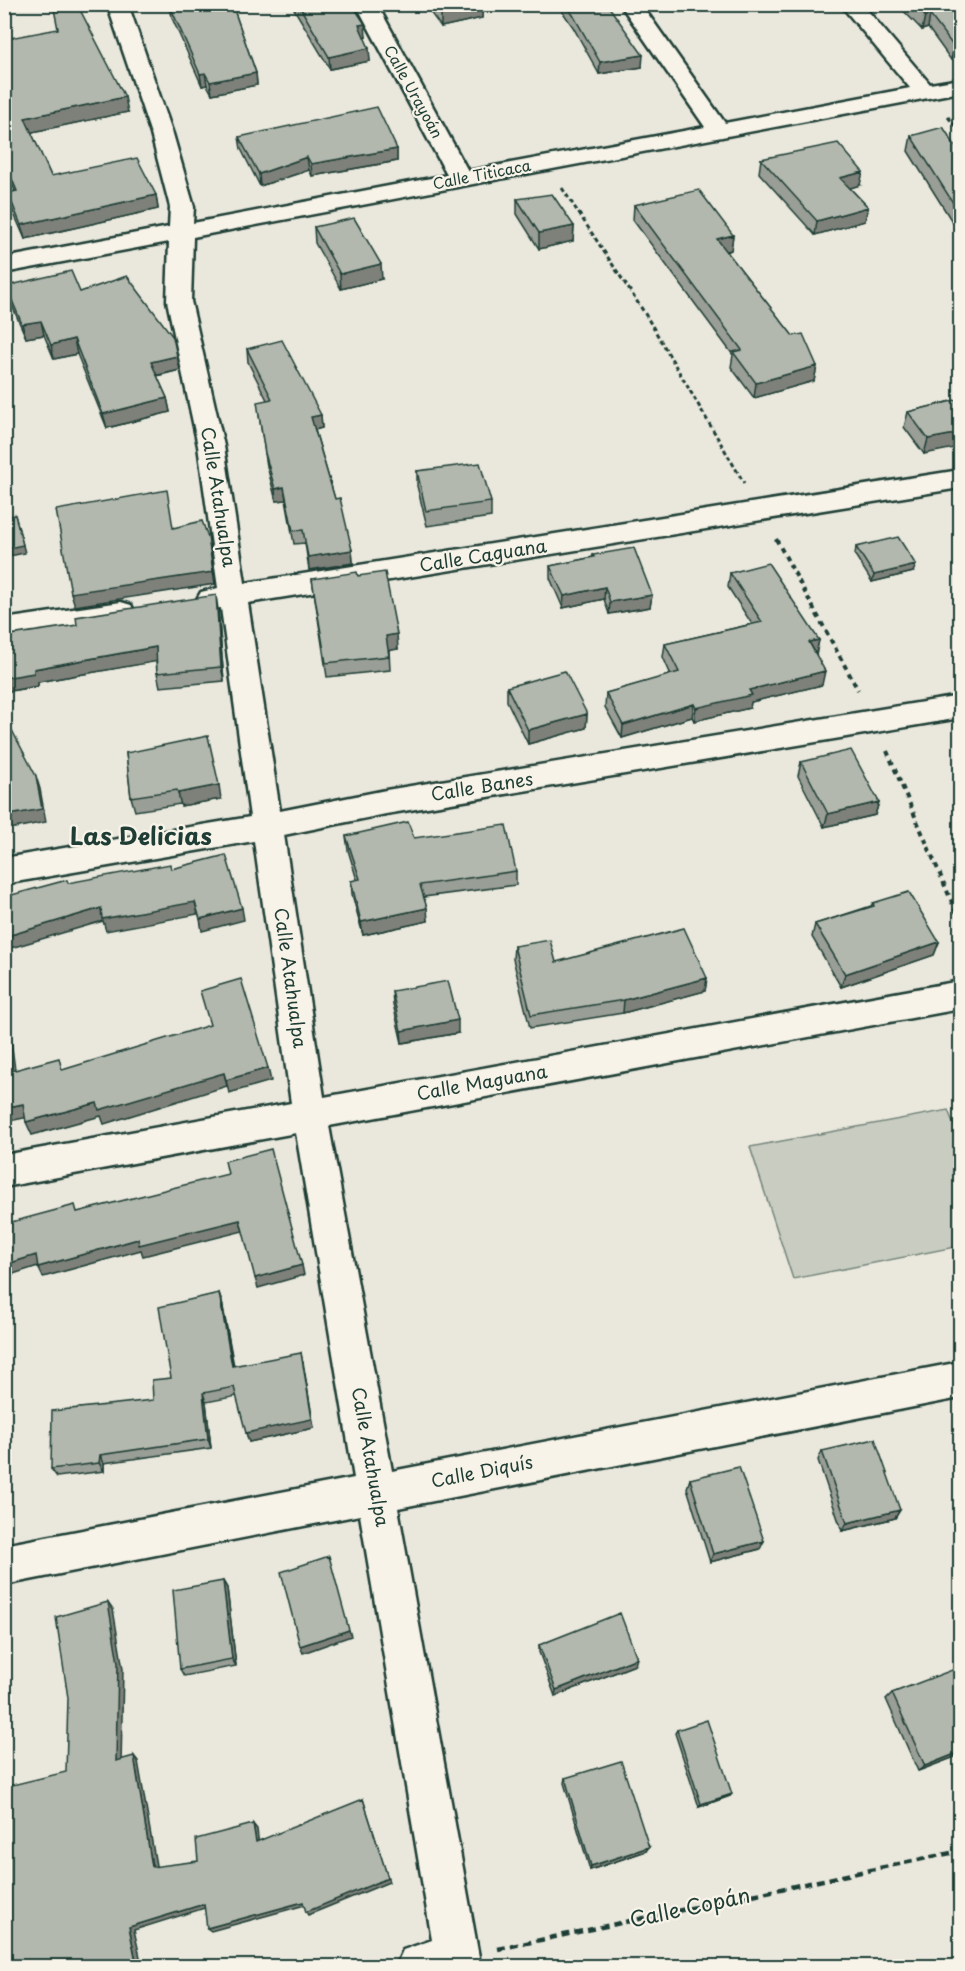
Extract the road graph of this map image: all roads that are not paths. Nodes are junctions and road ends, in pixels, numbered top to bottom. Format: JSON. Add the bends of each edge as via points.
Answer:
{"nodes":[{"id":1,"x":117,"y":4,"type":"edge"},
{"id":2,"x":366,"y":4,"type":"edge"},
{"id":3,"x":630,"y":4,"type":"edge"},
{"id":4,"x":850,"y":4,"type":"edge"},
{"id":5,"x":960,"y":85,"type":"edge"},
{"id":6,"x":925,"y":92,"type":"junction"},
{"id":7,"x":719,"y":130,"type":"junction"},
{"id":8,"x":461,"y":179,"type":"junction"},
{"id":9,"x":180,"y":233,"type":"junction"},
{"id":10,"x":4,"y":266,"type":"edge"},
{"id":11,"x":960,"y":479,"type":"edge"},
{"id":12,"x":233,"y":595,"type":"junction"},
{"id":13,"x":187,"y":602,"type":"edge"},
{"id":14,"x":142,"y":609,"type":"edge"},
{"id":15,"x":4,"y":630,"type":"edge"},
{"id":16,"x":960,"y":707,"type":"edge"},
{"id":17,"x":268,"y":826,"type":"junction"},
{"id":18,"x":4,"y":871,"type":"edge"},
{"id":19,"x":960,"y":994,"type":"edge"},
{"id":20,"x":310,"y":1115,"type":"junction"},
{"id":21,"x":4,"y":1171,"type":"edge"},
{"id":22,"x":960,"y":1380,"type":"edge"},
{"id":23,"x":376,"y":1492,"type":"junction"},
{"id":24,"x":4,"y":1565,"type":"edge"},
{"id":25,"x":438,"y":1962,"type":"edge"}],
"edges":[{"from":1,"to":9,"type":"street","name":"Calle Atahualpa","via":[[180,196]]},
{"from":2,"to":8,"type":"street","name":"Calle Urayoán"},
{"from":3,"to":7,"type":"street"},
{"from":4,"to":6,"type":"street"},
{"from":5,"to":6,"type":"street","name":"Calle Titicaca"},
{"from":6,"to":7,"type":"street","name":"Calle Titicaca"},
{"from":7,"to":8,"type":"street","name":"Calle Titicaca"},
{"from":8,"to":9,"type":"street","name":"Calle Titicaca"},
{"from":9,"to":10,"type":"street","name":"Calle Titicaca"},
{"from":9,"to":12,"type":"street","name":"Calle Atahualpa","via":[[179,301],[211,446]]},
{"from":11,"to":12,"type":"street","name":"Calle Caguana"},
{"from":12,"to":13,"type":"street","name":"Calle Caguana"},
{"from":12,"to":17,"type":"street","name":"Calle Atahualpa"},
{"from":14,"to":15,"type":"street"},
{"from":16,"to":17,"type":"street","name":"Calle Banes","via":[[386,802]]},
{"from":17,"to":18,"type":"street","name":"Calle Banes"},
{"from":17,"to":20,"type":"street","name":"Calle Atahualpa"},
{"from":19,"to":20,"type":"street","name":"Calle Maguana"},
{"from":20,"to":21,"type":"street","name":"Calle Maguana"},
{"from":20,"to":23,"type":"street","name":"Calle Atahualpa"},
{"from":22,"to":23,"type":"street","name":"Calle Diquís"},
{"from":23,"to":24,"type":"street","name":"Calle Diquís"},
{"from":23,"to":25,"type":"street","name":"Calle Atahualpa"}]}
